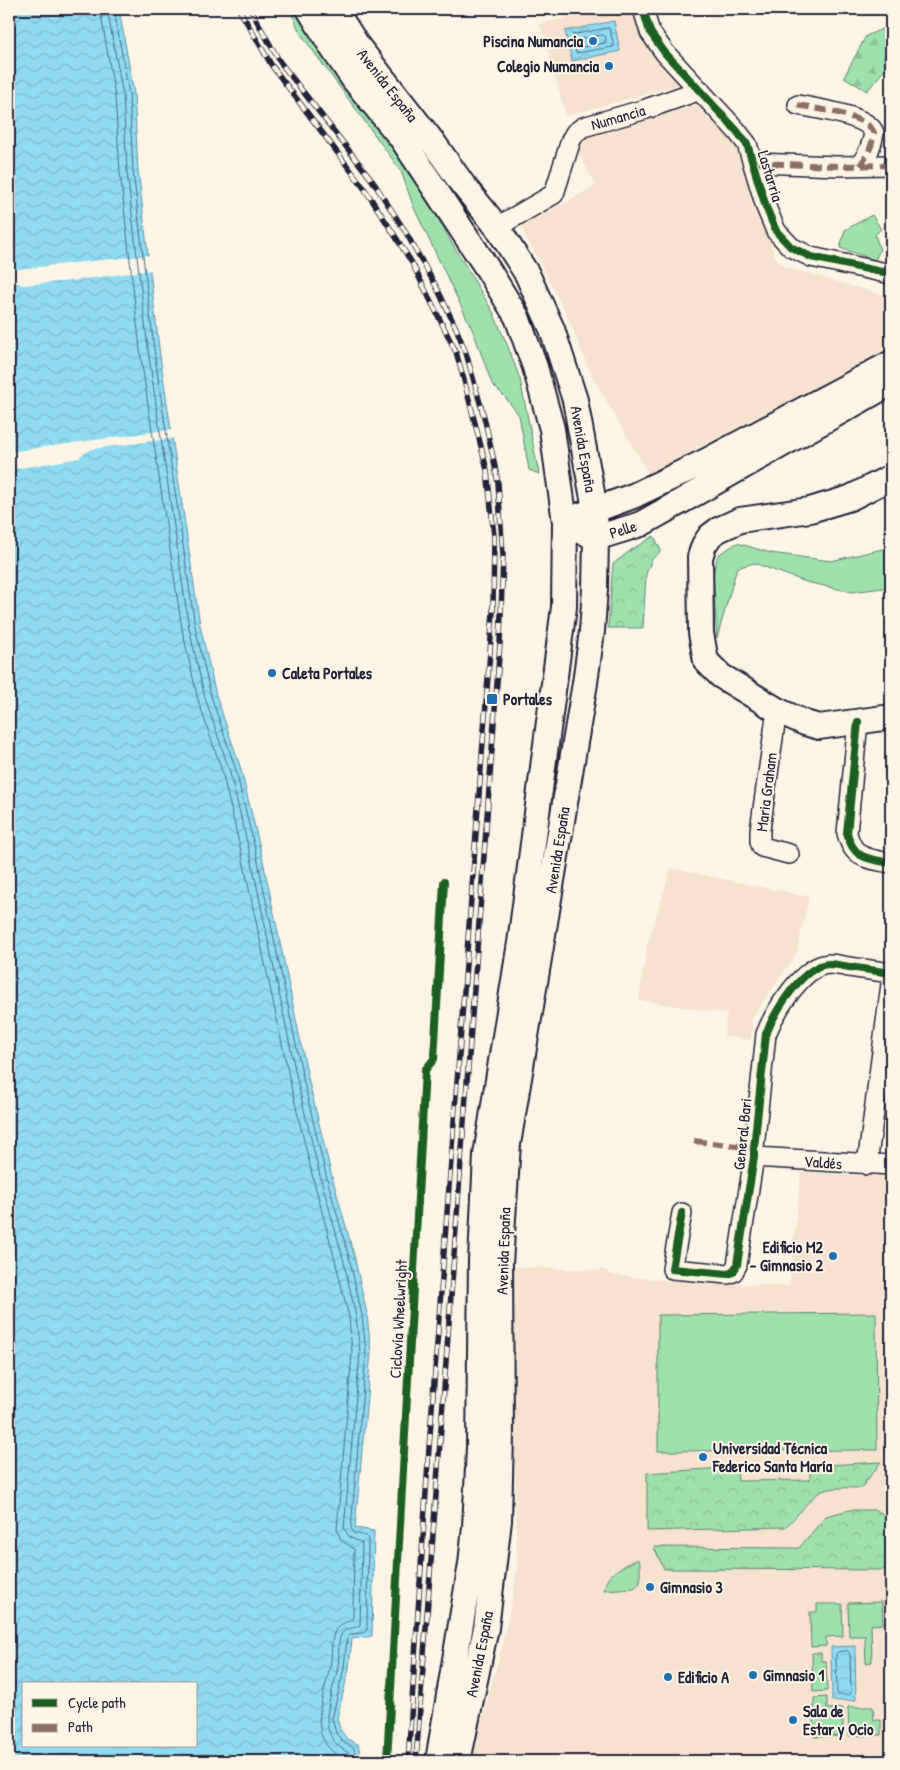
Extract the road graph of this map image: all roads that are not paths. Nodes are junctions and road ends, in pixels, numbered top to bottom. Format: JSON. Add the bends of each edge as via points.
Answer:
{"nodes":[{"id":1,"x":309,"y":9,"type":"edge"},
{"id":2,"x":334,"y":9,"type":"edge"},
{"id":3,"x":643,"y":9,"type":"edge"},
{"id":4,"x":700,"y":90,"type":"junction"},
{"id":5,"x":798,"y":105,"type":"dead end"},
{"id":6,"x":754,"y":164,"type":"junction"},
{"id":7,"x":860,"y":165,"type":"junction"},
{"id":8,"x":891,"y":165,"type":"edge"},
{"id":9,"x":497,"y":227,"type":"junction"},
{"id":10,"x":891,"y":274,"type":"edge"},
{"id":11,"x":891,"y":363,"type":"edge"},
{"id":12,"x":891,"y":383,"type":"edge"},
{"id":13,"x":891,"y":477,"type":"edge"},
{"id":14,"x":594,"y":510,"type":"junction"},
{"id":15,"x":565,"y":522,"type":"junction"},
{"id":16,"x":596,"y":538,"type":"junction"},
{"id":17,"x":777,"y":710,"type":"junction"},
{"id":18,"x":891,"y":717,"type":"edge"},
{"id":19,"x":858,"y":722,"type":"junction"},
{"id":20,"x":789,"y":854,"type":"dead end"},
{"id":21,"x":891,"y":863,"type":"edge"},
{"id":22,"x":891,"y":973,"type":"edge"},
{"id":23,"x":891,"y":984,"type":"edge"},
{"id":24,"x":754,"y":1158,"type":"junction"},
{"id":25,"x":867,"y":1165,"type":"junction"},
{"id":26,"x":891,"y":1165,"type":"edge"},
{"id":27,"x":682,"y":1213,"type":"dead end"},
{"id":28,"x":438,"y":1761,"type":"edge"},
{"id":29,"x":458,"y":1761,"type":"edge"}],
"edges":[{"from":1,"to":15,"type":"main road","name":"Avenida España","via":[[354,80],[402,139],[517,317],[552,429]]},
{"from":2,"to":9,"type":"main road","name":"Avenida España","via":[[359,48]]},
{"from":3,"to":4,"type":"street","name":"Lastarria","via":[[650,32]]},
{"from":4,"to":6,"type":"street","name":"Lastarria","via":[[747,144]]},
{"from":4,"to":9,"type":"street","name":"Numancia","via":[[583,127],[571,140],[554,194]]},
{"from":5,"to":7,"type":"street","via":[[858,119],[869,125],[874,133],[872,142]]},
{"from":6,"to":7,"type":"street"},
{"from":6,"to":10,"type":"street","name":"Lastarria","via":[[776,231],[791,247],[811,257]]},
{"from":7,"to":8,"type":"street"},
{"from":9,"to":14,"type":"main road","name":"Avenida España","via":[[527,274],[552,329],[575,400]]},
{"from":11,"to":14,"type":"main road","name":"Pelle","via":[[706,461],[633,496]]},
{"from":12,"to":16,"type":"main road","name":"Pelle","via":[[649,520]]},
{"from":13,"to":17,"type":"main road","via":[[850,498],[810,510],[740,520],[718,530],[704,545],[700,557],[701,633],[706,661],[721,676]]},
{"from":14,"to":15,"type":"main road","name":"Pelle"},
{"from":14,"to":16,"type":"main road","name":"Avenida España"},
{"from":15,"to":16,"type":"main road","name":"Pelle"},
{"from":15,"to":28,"type":"main road","name":"Avenida España","via":[[564,607],[520,943],[486,1155],[475,1527]]},
{"from":16,"to":29,"type":"main road","name":"Avenida España","via":[[592,631],[585,683],[508,1144],[500,1263],[498,1521],[486,1628]]},
{"from":17,"to":19,"type":"main road","via":[[819,727]]},
{"from":17,"to":20,"type":"street","name":"Maria Graham","via":[[760,841],[762,847]]},
{"from":18,"to":19,"type":"main road"},
{"from":19,"to":21,"type":"street","via":[[847,832],[850,844],[859,855]]},
{"from":22,"to":24,"type":"street","name":"General Bari","via":[[830,964],[818,966],[791,991],[766,1034]]},
{"from":23,"to":25,"type":"street"},
{"from":24,"to":25,"type":"street","name":"Valdés"},
{"from":24,"to":27,"type":"street","name":"General Bari","via":[[737,1265],[733,1272],[672,1269]]},
{"from":25,"to":26,"type":"street","name":"Valdés"}]}
